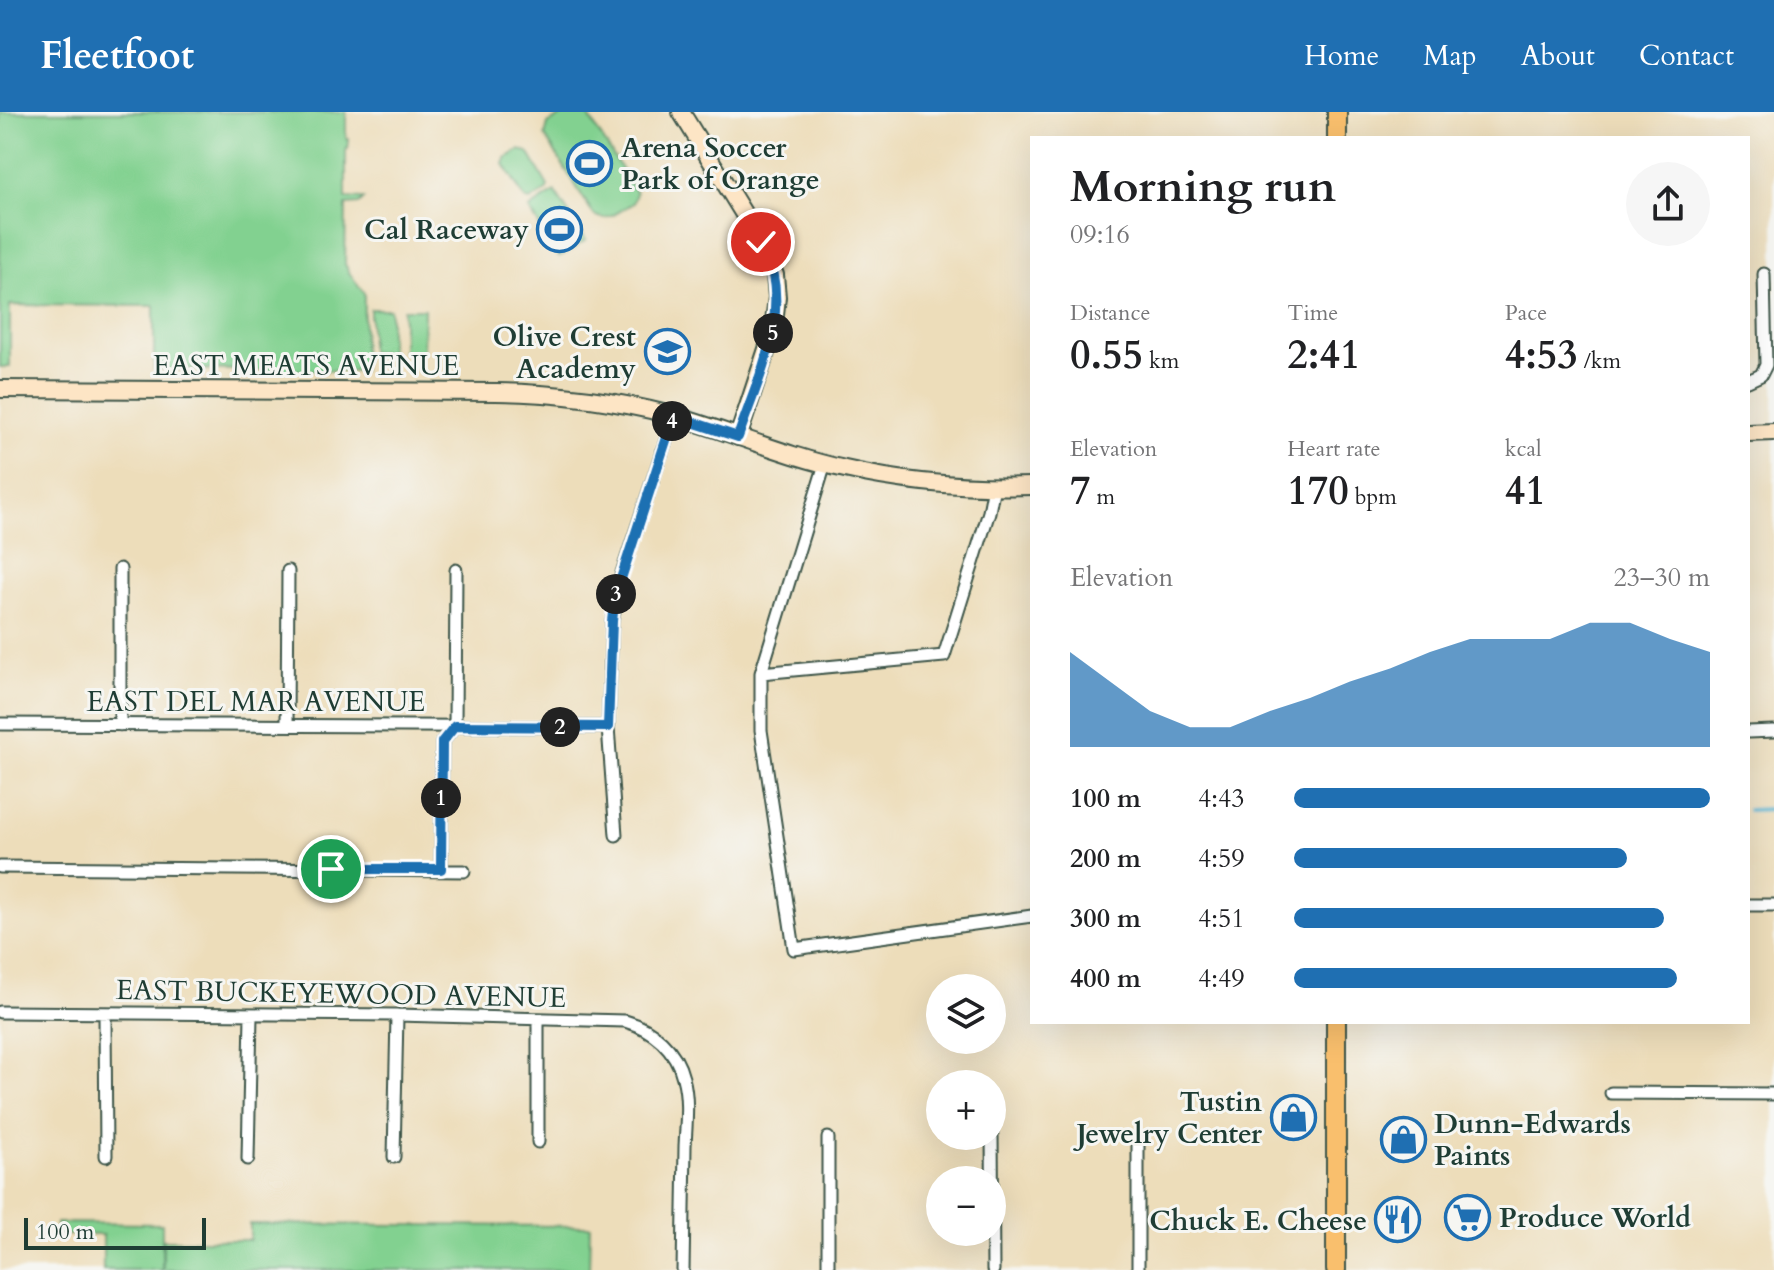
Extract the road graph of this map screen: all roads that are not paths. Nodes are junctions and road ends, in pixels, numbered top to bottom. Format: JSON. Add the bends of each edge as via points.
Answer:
{"nodes":[{"id":1,"x":681,"y":112,"type":"edge"},
{"id":2,"x":1337,"y":112,"type":"edge"},
{"id":3,"x":1337,"y":136,"type":"edge"},
{"id":4,"x":1764,"y":274,"type":"dead end"},
{"id":5,"x":1750,"y":380,"type":"edge"},
{"id":6,"x":0,"y":389,"type":"edge"},
{"id":7,"x":674,"y":416,"type":"junction"},
{"id":8,"x":1774,"y":432,"type":"edge"},
{"id":9,"x":1750,"y":433,"type":"edge"},
{"id":10,"x":738,"y":437,"type":"junction"},
{"id":11,"x":825,"y":464,"type":"junction"},
{"id":12,"x":994,"y":486,"type":"junction"},
{"id":13,"x":1030,"y":486,"type":"edge"},
{"id":14,"x":120,"y":569,"type":"dead end"},
{"id":15,"x":456,"y":570,"type":"dead end"},
{"id":16,"x":288,"y":571,"type":"dead end"},
{"id":17,"x":761,"y":673,"type":"junction"},
{"id":18,"x":0,"y":724,"type":"edge"},
{"id":19,"x":120,"y":725,"type":"junction"},
{"id":20,"x":287,"y":725,"type":"junction"},
{"id":21,"x":455,"y":726,"type":"junction"},
{"id":22,"x":608,"y":727,"type":"junction"},
{"id":23,"x":1774,"y":731,"type":"edge"},
{"id":24,"x":1750,"y":732,"type":"edge"},
{"id":25,"x":616,"y":835,"type":"dead end"},
{"id":26,"x":0,"y":867,"type":"edge"},
{"id":27,"x":441,"y":869,"type":"junction"},
{"id":28,"x":464,"y":871,"type":"dead end"},
{"id":29,"x":1750,"y":905,"type":"edge"},
{"id":30,"x":1774,"y":905,"type":"edge"},
{"id":31,"x":1030,"y":916,"type":"edge"},
{"id":32,"x":0,"y":1012,"type":"edge"},
{"id":33,"x":105,"y":1014,"type":"junction"},
{"id":34,"x":251,"y":1015,"type":"junction"},
{"id":35,"x":397,"y":1015,"type":"junction"},
{"id":36,"x":538,"y":1019,"type":"junction"},
{"id":37,"x":1336,"y":1024,"type":"edge"},
{"id":38,"x":1611,"y":1093,"type":"dead end"},
{"id":39,"x":1774,"y":1094,"type":"edge"},
{"id":40,"x":828,"y":1138,"type":"dead end"},
{"id":41,"x":1138,"y":1140,"type":"dead end"},
{"id":42,"x":538,"y":1142,"type":"dead end"},
{"id":43,"x":992,"y":1150,"type":"edge"},
{"id":44,"x":106,"y":1156,"type":"dead end"},
{"id":45,"x":394,"y":1157,"type":"dead end"},
{"id":46,"x":248,"y":1159,"type":"dead end"},
{"id":47,"x":683,"y":1270,"type":"edge"},
{"id":48,"x":828,"y":1270,"type":"edge"},
{"id":49,"x":993,"y":1270,"type":"edge"},
{"id":50,"x":1138,"y":1270,"type":"edge"},
{"id":51,"x":1336,"y":1270,"type":"edge"}],
"edges":[{"from":1,"to":10,"type":"street","via":[[761,242],[775,275],[773,331]]},
{"from":2,"to":3,"type":"main road"},
{"from":4,"to":5,"type":"street","via":[[1766,365]]},
{"from":6,"to":7,"type":"street","name":"EAST MEATS AVENUE","via":[[519,393],[594,399]]},
{"from":7,"to":10,"type":"street","name":"EAST MEATS AVENUE"},
{"from":7,"to":22,"type":"street","via":[[615,597]]},
{"from":8,"to":9,"type":"street"},
{"from":10,"to":11,"type":"street","name":"EAST MEATS AVENUE"},
{"from":11,"to":12,"type":"street","name":"EAST MEATS AVENUE","via":[[907,481]]},
{"from":11,"to":17,"type":"street"},
{"from":12,"to":13,"type":"street","name":"EAST MEATS AVENUE"},
{"from":12,"to":17,"type":"street","via":[[944,656]]},
{"from":14,"to":19,"type":"street"},
{"from":15,"to":21,"type":"street"},
{"from":16,"to":20,"type":"street"},
{"from":17,"to":31,"type":"street","via":[[761,730],[794,949]]},
{"from":18,"to":19,"type":"street","name":"EAST DEL MAR AVENUE"},
{"from":19,"to":20,"type":"street","name":"EAST DEL MAR AVENUE"},
{"from":20,"to":21,"type":"street","name":"EAST DEL MAR AVENUE"},
{"from":21,"to":22,"type":"street","name":"EAST DEL MAR AVENUE"},
{"from":21,"to":27,"type":"street","via":[[442,742]]},
{"from":22,"to":25,"type":"street"},
{"from":23,"to":24,"type":"street"},
{"from":26,"to":27,"type":"street"},
{"from":27,"to":28,"type":"street"},
{"from":29,"to":30,"type":"street"},
{"from":32,"to":33,"type":"street","name":"EAST BUCKEYEWOOD AVENUE"},
{"from":33,"to":34,"type":"street","name":"EAST BUCKEYEWOOD AVENUE"},
{"from":33,"to":44,"type":"street"},
{"from":34,"to":35,"type":"street","name":"EAST BUCKEYEWOOD AVENUE"},
{"from":34,"to":46,"type":"street"},
{"from":35,"to":36,"type":"street","name":"EAST BUCKEYEWOOD AVENUE"},
{"from":35,"to":45,"type":"street"},
{"from":36,"to":42,"type":"street"},
{"from":36,"to":47,"type":"street","name":"EAST BUCKEYEWOOD AVENUE","via":[[625,1021],[653,1033],[670,1051],[683,1078],[685,1100]]},
{"from":37,"to":51,"type":"main road"},
{"from":38,"to":39,"type":"street"},
{"from":40,"to":48,"type":"street"},
{"from":41,"to":50,"type":"street"},
{"from":43,"to":49,"type":"street"}]}
